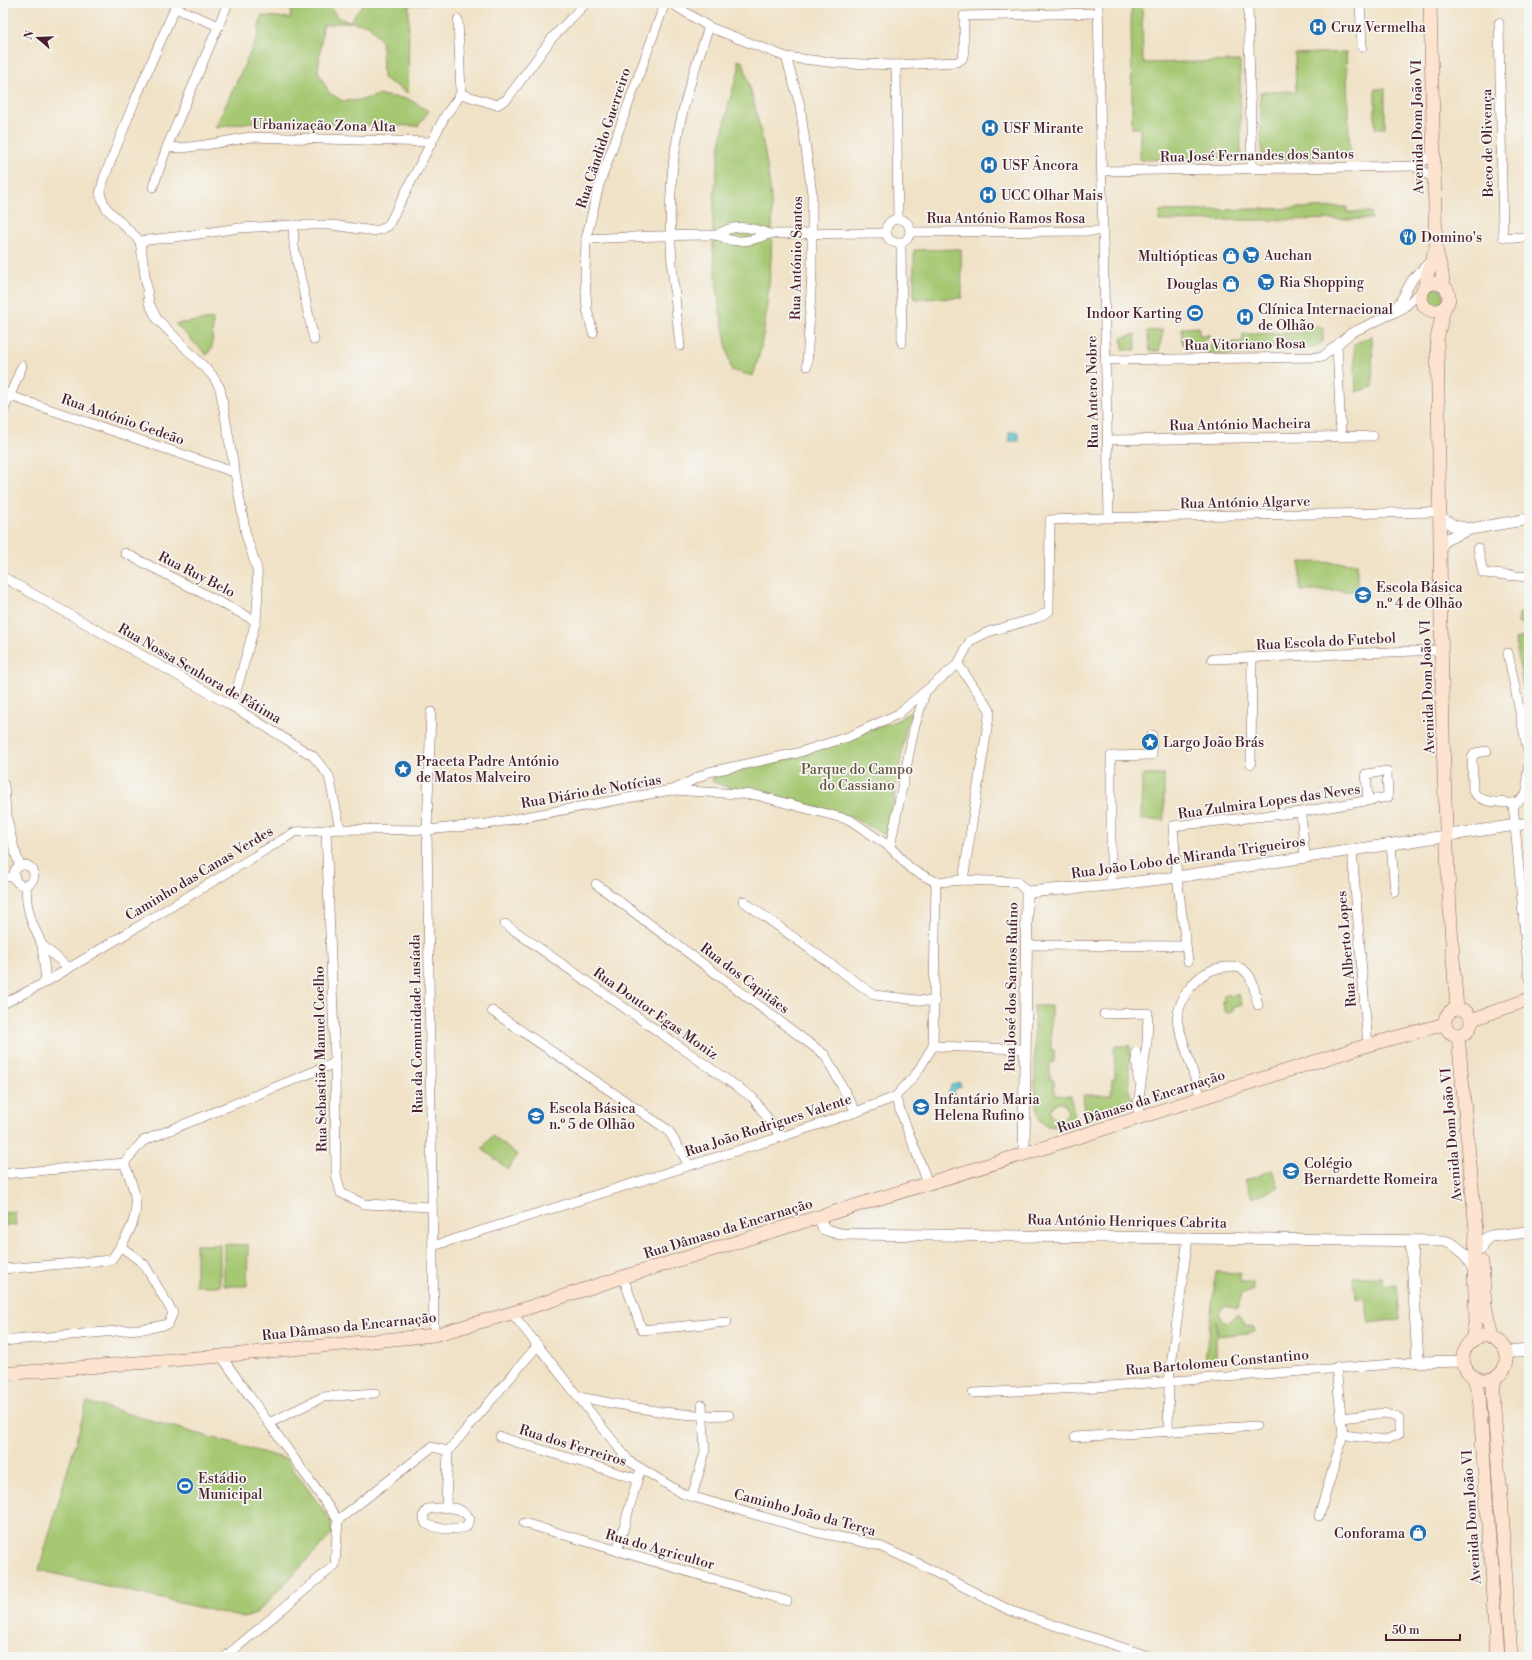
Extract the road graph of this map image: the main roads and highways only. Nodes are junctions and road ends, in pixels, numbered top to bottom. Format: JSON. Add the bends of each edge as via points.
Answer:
{"nodes":[{"id":1,"x":1430,"y":3,"type":"edge"},
{"id":2,"x":1435,"y":253,"type":"junction"},
{"id":3,"x":1443,"y":285,"type":"junction"},
{"id":4,"x":1423,"y":289,"type":"junction"},
{"id":5,"x":1444,"y":308,"type":"junction"},
{"id":6,"x":1428,"y":309,"type":"junction"},
{"id":7,"x":1438,"y":339,"type":"junction"},
{"id":8,"x":1529,"y":999,"type":"edge"},
{"id":9,"x":1457,"y":1009,"type":"junction"},
{"id":10,"x":1471,"y":1020,"type":"junction"},
{"id":11,"x":1445,"y":1024,"type":"junction"},
{"id":12,"x":1458,"y":1036,"type":"junction"},
{"id":13,"x":1476,"y":1231,"type":"junction"},
{"id":14,"x":1492,"y":1337,"type":"junction"},
{"id":15,"x":1472,"y":1341,"type":"junction"},
{"id":16,"x":3,"y":1374,"type":"edge"},
{"id":17,"x":1473,"y":1376,"type":"junction"},
{"id":18,"x":1495,"y":1378,"type":"junction"},
{"id":19,"x":1497,"y":1657,"type":"edge"},
{"id":20,"x":1511,"y":1657,"type":"edge"}],
"edges":[{"from":1,"to":2,"type":"main road","name":"Avenida Dom João VI"},
{"from":2,"to":3,"type":"main road","name":"Avenida Dom João VI"},
{"from":2,"to":4,"type":"main road","name":"Avenida Dom João VI"},
{"from":3,"to":4,"type":"main road","via":[[1436,282],[1428,284]]},
{"from":3,"to":5,"type":"main road","via":[[1449,296]]},
{"from":4,"to":6,"type":"main road","via":[[1420,299]]},
{"from":5,"to":6,"type":"main road","via":[[1438,311]]},
{"from":5,"to":7,"type":"main road","name":"Avenida Dom João VI"},
{"from":6,"to":7,"type":"main road","name":"Avenida Dom João VI"},
{"from":7,"to":9,"type":"main road","name":"Avenida Dom João VI","via":[[1441,650],[1446,835]]},
{"from":8,"to":10,"type":"main road"},
{"from":9,"to":10,"type":"main road","via":[[1466,1012]]},
{"from":9,"to":11,"type":"main road","via":[[1450,1012]]},
{"from":10,"to":12,"type":"main road","via":[[1468,1030]]},
{"from":11,"to":12,"type":"main road","via":[[1448,1031]]},
{"from":11,"to":16,"type":"main road","name":"Rua Dâmaso da Encarnação","via":[[1368,1045],[928,1184],[434,1335]]},
{"from":12,"to":13,"type":"main road","name":"Avenida Dom João VI"},
{"from":13,"to":14,"type":"main road","name":"Avenida Dom João VI","via":[[1481,1248],[1485,1306]]},
{"from":13,"to":15,"type":"main road","name":"Avenida Dom João VI","via":[[1476,1317]]},
{"from":14,"to":15,"type":"main road","via":[[1485,1336]]},
{"from":14,"to":18,"type":"main road","via":[[1498,1340],[1507,1352],[1506,1366]]},
{"from":15,"to":17,"type":"main road","via":[[1464,1354],[1464,1361]]},
{"from":17,"to":18,"type":"main road","via":[[1485,1380]]},
{"from":17,"to":19,"type":"main road","name":"Avenida Dom João VI","via":[[1479,1394]]},
{"from":18,"to":20,"type":"main road","via":[[1492,1392]]}]}
